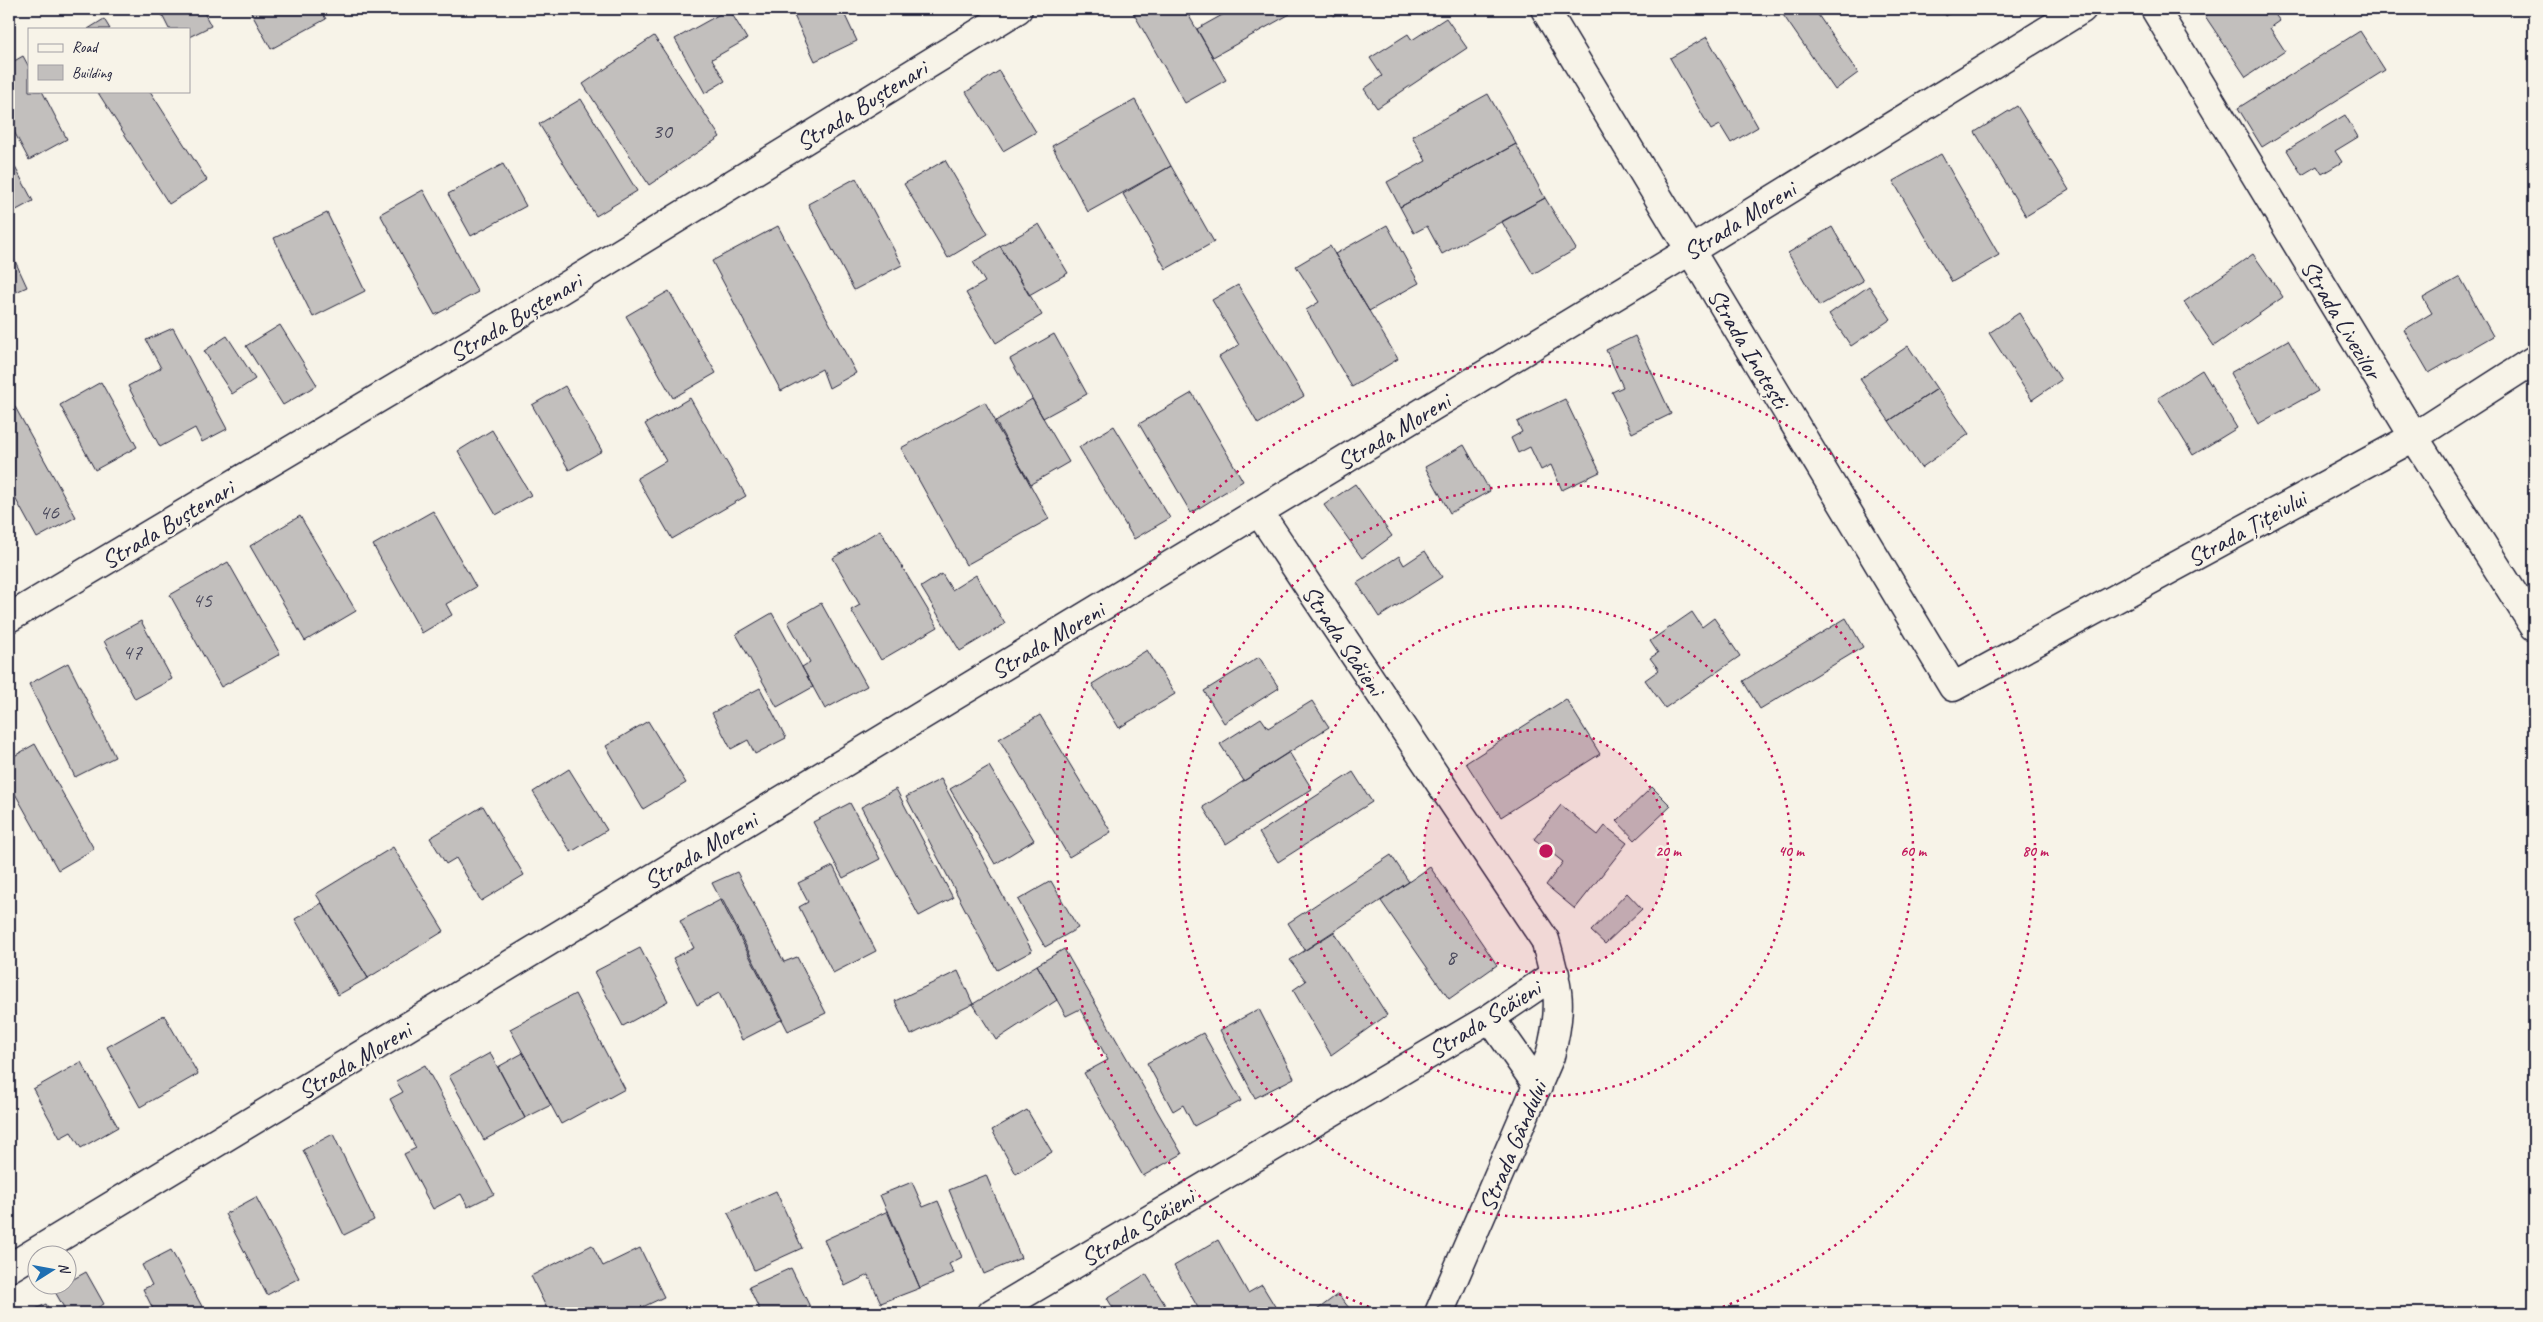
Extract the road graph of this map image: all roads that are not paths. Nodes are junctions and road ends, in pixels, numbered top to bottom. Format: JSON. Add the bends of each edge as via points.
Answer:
{"nodes":[{"id":1,"x":1018,"y":9,"type":"edge"},
{"id":2,"x":1545,"y":9,"type":"edge"},
{"id":3,"x":2082,"y":9,"type":"edge"},
{"id":4,"x":2155,"y":9,"type":"edge"},
{"id":5,"x":1691,"y":250,"type":"junction"},
{"id":6,"x":2534,"y":360,"type":"edge"},
{"id":7,"x":2414,"y":437,"type":"junction"},
{"id":8,"x":1258,"y":512,"type":"junction"},
{"id":9,"x":9,"y":618,"type":"edge"},
{"id":10,"x":2534,"y":626,"type":"edge"},
{"id":11,"x":1953,"y":687,"type":"joint"},
{"id":12,"x":1555,"y":974,"type":"junction"},
{"id":13,"x":1490,"y":1018,"type":"junction"},
{"id":14,"x":1538,"y":1086,"type":"junction"},
{"id":15,"x":9,"y":1268,"type":"edge"},
{"id":16,"x":992,"y":1313,"type":"edge"},
{"id":17,"x":1439,"y":1313,"type":"edge"}],
"edges":[{"from":1,"to":9,"type":"street","name":"Strada Buștenari","via":[[560,290]]},
{"from":2,"to":5,"type":"street","name":"Strada Inotești"},
{"from":3,"to":5,"type":"street","name":"Strada Moreni"},
{"from":4,"to":7,"type":"street","name":"Strada Livezilor"},
{"from":5,"to":8,"type":"street","name":"Strada Moreni"},
{"from":5,"to":11,"type":"street","name":"Strada Inotești"},
{"from":6,"to":7,"type":"street","name":"Strada Țițeiului"},
{"from":7,"to":10,"type":"street","name":"Strada Livezilor"},
{"from":7,"to":11,"type":"street","name":"Strada Țițeiului"},
{"from":8,"to":12,"type":"street","name":"Strada Scăieni","via":[[1545,940]]},
{"from":8,"to":15,"type":"street","name":"Strada Moreni"},
{"from":12,"to":13,"type":"street","name":"Strada Scăieni"},
{"from":12,"to":14,"type":"street","name":"Strada Gândului","via":[[1558,1026]]},
{"from":13,"to":14,"type":"street"},
{"from":13,"to":16,"type":"street","name":"Strada Scăieni"},
{"from":14,"to":17,"type":"street","name":"Strada Gândului"}]}
